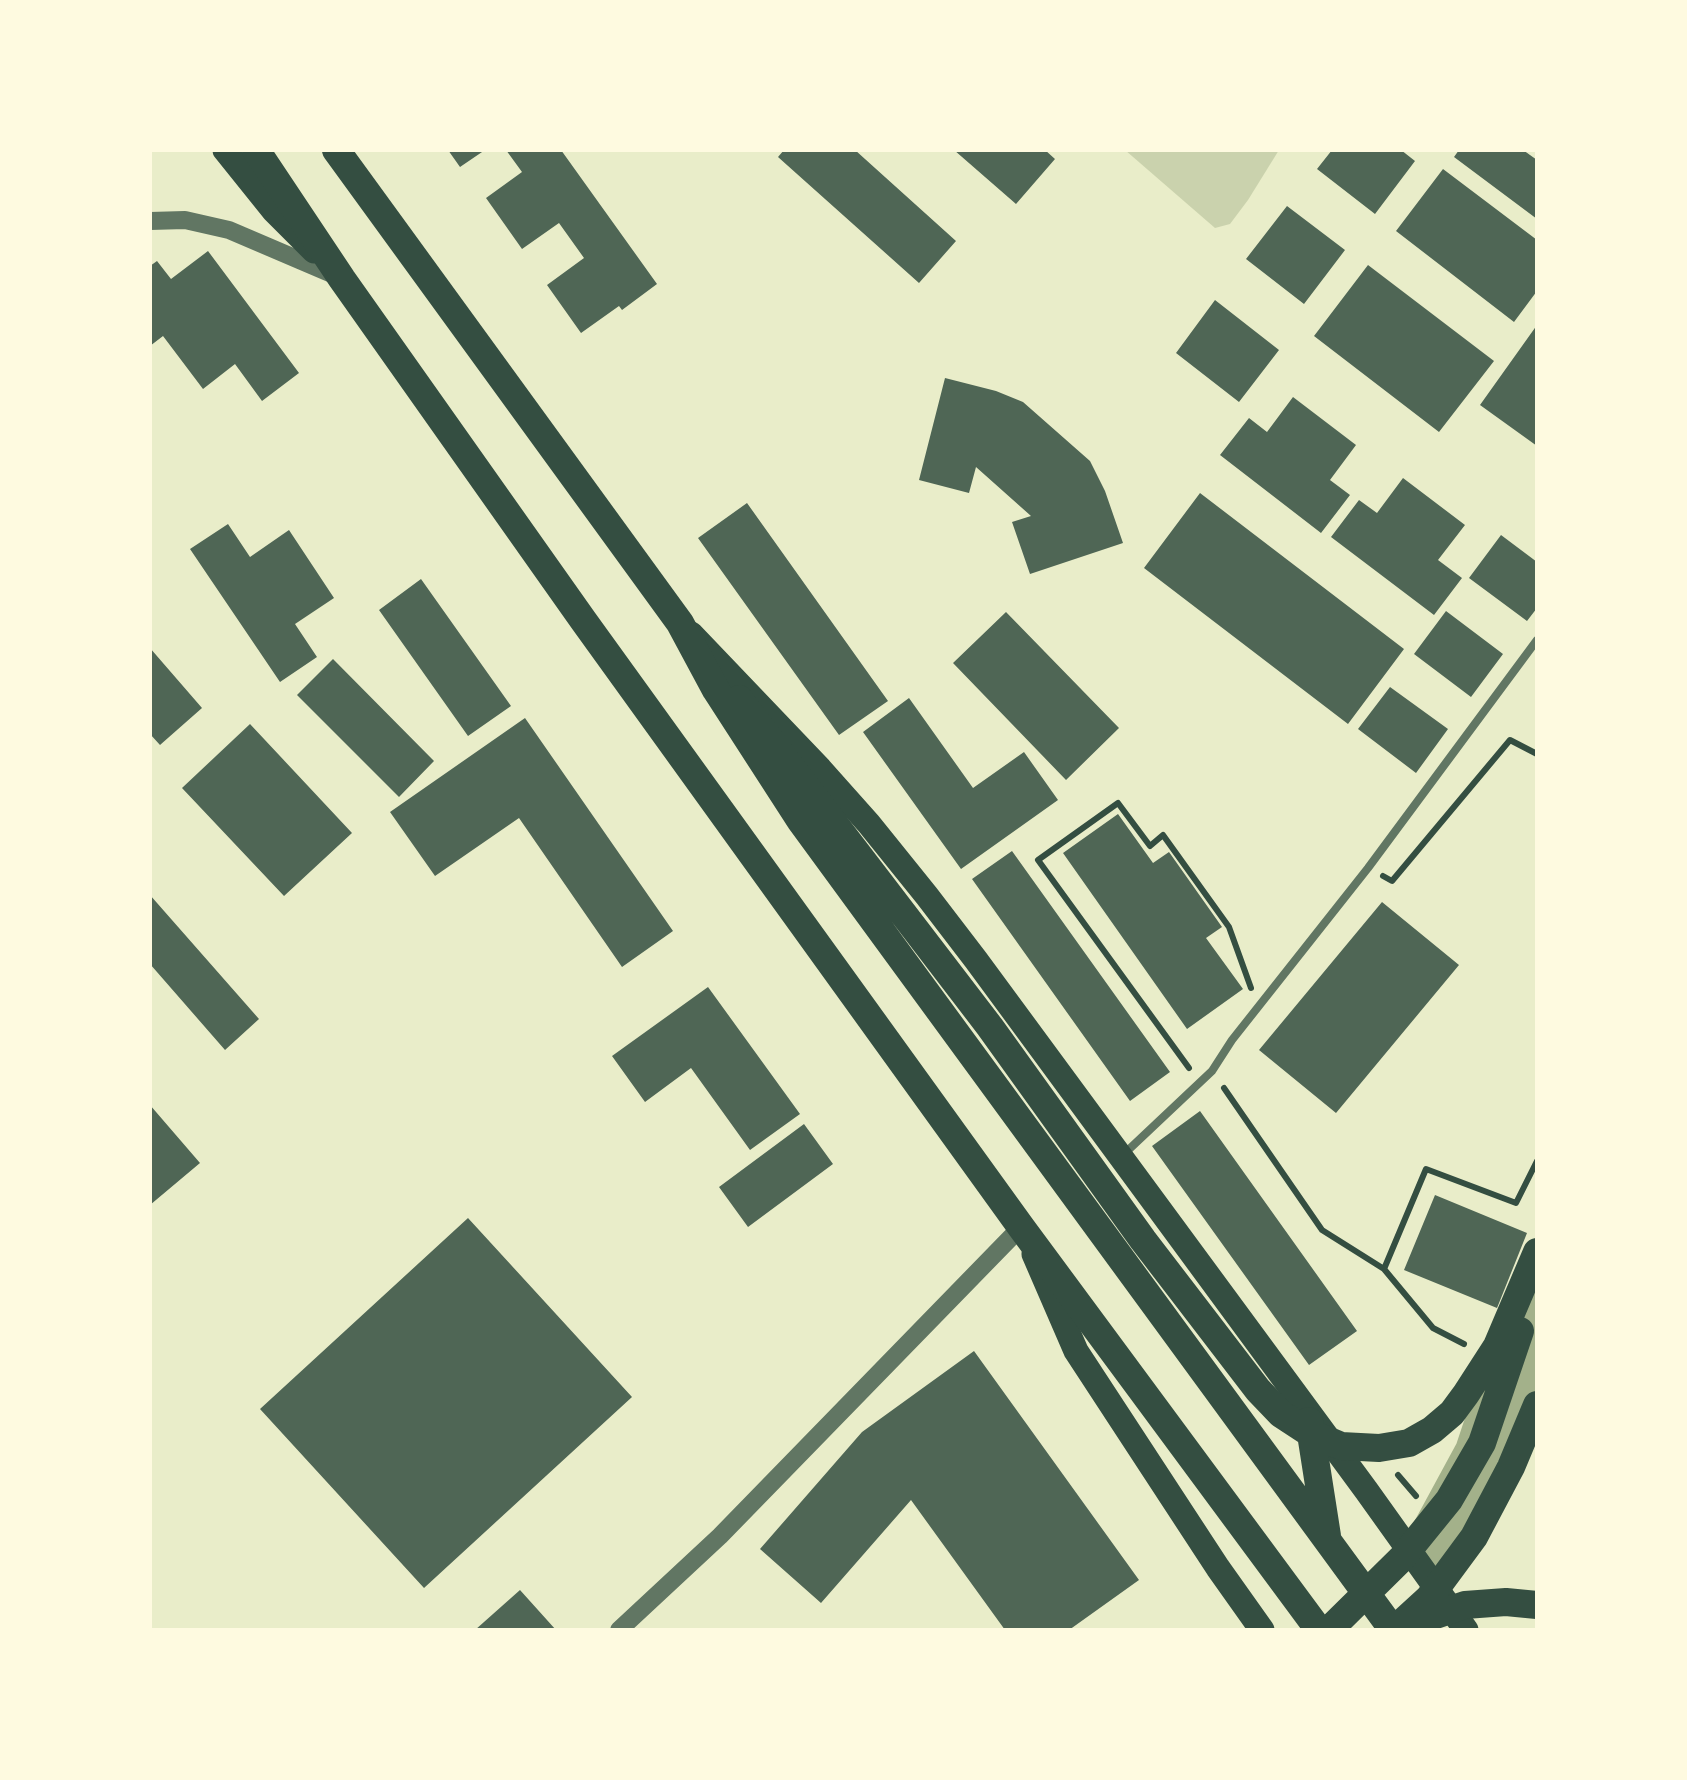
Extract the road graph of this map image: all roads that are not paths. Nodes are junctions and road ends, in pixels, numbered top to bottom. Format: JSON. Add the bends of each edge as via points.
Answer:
{"nodes":[{"id":1,"x":226,"y":150,"type":"edge"},
{"id":2,"x":256,"y":150,"type":"edge"},
{"id":3,"x":336,"y":150,"type":"edge"},
{"id":4,"x":150,"y":221,"type":"edge"},
{"id":5,"x":342,"y":279,"type":"junction"},
{"id":6,"x":680,"y":623,"type":"junction"},
{"id":7,"x":1537,"y":640,"type":"edge"},
{"id":8,"x":1121,"y":1158,"type":"junction"},
{"id":9,"x":1022,"y":1227,"type":"junction"},
{"id":10,"x":1537,"y":1252,"type":"edge"},
{"id":11,"x":1537,"y":1277,"type":"edge"},
{"id":12,"x":1532,"y":1299,"type":"edge"},
{"id":13,"x":1537,"y":1404,"type":"edge"},
{"id":14,"x":1308,"y":1414,"type":"junction"},
{"id":15,"x":1328,"y":1542,"type":"junction"},
{"id":16,"x":1537,"y":1605,"type":"edge"},
{"id":17,"x":619,"y":1630,"type":"edge"},
{"id":18,"x":1262,"y":1630,"type":"edge"},
{"id":19,"x":1319,"y":1630,"type":"edge"},
{"id":20,"x":1329,"y":1630,"type":"edge"},
{"id":21,"x":1393,"y":1630,"type":"edge"},
{"id":22,"x":1466,"y":1630,"type":"edge"}],
"edges":[{"from":1,"to":5,"type":"main road","via":[[274,212]]},
{"from":2,"to":5,"type":"highway"},
{"from":3,"to":6,"type":"highway"},
{"from":4,"to":5,"type":"street","via":[[229,230]]},
{"from":5,"to":9,"type":"highway"},
{"from":6,"to":8,"type":"main road","via":[[870,824]]},
{"from":6,"to":10,"type":"highway","via":[[1281,1414],[1342,1446],[1409,1443],[1432,1430],[1452,1413],[1498,1346]]},
{"from":6,"to":15,"type":"highway","via":[[800,820]]},
{"from":7,"to":8,"type":"lane","via":[[1212,1070]]},
{"from":8,"to":14,"type":"main road"},
{"from":9,"to":17,"type":"street"},
{"from":9,"to":18,"type":"main road","via":[[1076,1350]]},
{"from":9,"to":19,"type":"highway"},
{"from":11,"to":12,"type":"highway"},
{"from":12,"to":20,"type":"highway","via":[[1468,1470],[1402,1558]]},
{"from":13,"to":21,"type":"highway","via":[[1474,1536],[1444,1580]]},
{"from":14,"to":15,"type":"highway"},
{"from":14,"to":22,"type":"main road"},
{"from":15,"to":21,"type":"highway"},
{"from":16,"to":21,"type":"highway","via":[[1482,1602]]}]}
